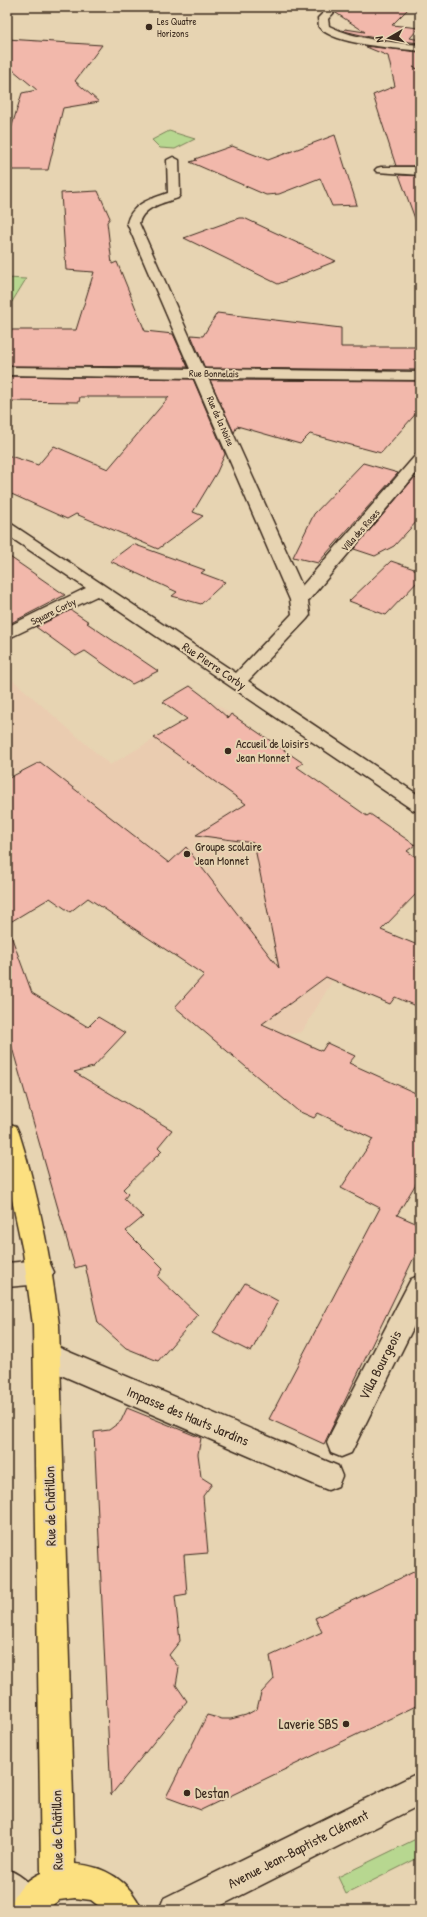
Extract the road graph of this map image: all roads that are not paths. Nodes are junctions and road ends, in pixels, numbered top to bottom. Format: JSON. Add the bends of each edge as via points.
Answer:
{"nodes":[{"id":1,"x":334,"y":7,"type":"edge"},
{"id":2,"x":420,"y":48,"type":"edge"},
{"id":3,"x":173,"y":160,"type":"dead end"},
{"id":4,"x":381,"y":170,"type":"dead end"},
{"id":5,"x":420,"y":171,"type":"edge"},
{"id":6,"x":7,"y":372,"type":"edge"},
{"id":7,"x":200,"y":373,"type":"junction"},
{"id":8,"x":420,"y":376,"type":"edge"},
{"id":9,"x":420,"y":459,"type":"edge"},
{"id":10,"x":7,"y":528,"type":"edge"},
{"id":11,"x":98,"y":589,"type":"junction"},
{"id":12,"x":299,"y":600,"type":"junction"},
{"id":13,"x":7,"y":634,"type":"edge"},
{"id":14,"x":237,"y":682,"type":"junction"},
{"id":15,"x":420,"y":805,"type":"edge"},
{"id":16,"x":7,"y":1133,"type":"edge"},
{"id":17,"x":40,"y":1272,"type":"junction"},
{"id":18,"x":7,"y":1274,"type":"edge"},
{"id":19,"x":420,"y":1288,"type":"edge"},
{"id":20,"x":48,"y":1356,"type":"junction"},
{"id":21,"x":341,"y":1443,"type":"dead end"},
{"id":22,"x":328,"y":1476,"type":"dead end"},
{"id":23,"x":420,"y":1788,"type":"edge"},
{"id":24,"x":58,"y":1883,"type":"junction"},
{"id":25,"x":20,"y":1901,"type":"edge"},
{"id":26,"x":125,"y":1910,"type":"edge"},
{"id":27,"x":176,"y":1910,"type":"edge"}],
"edges":[{"from":1,"to":2,"type":"street","via":[[323,18],[324,27],[339,36]]},
{"from":3,"to":7,"type":"street","name":"Rue de la Noise","via":[[174,195],[140,210],[134,215],[133,223]]},
{"from":4,"to":5,"type":"street"},
{"from":6,"to":7,"type":"street","name":"Rue Bonnelais"},
{"from":7,"to":8,"type":"street","name":"Rue Bonnelais"},
{"from":7,"to":12,"type":"street","name":"Rue de la Noise"},
{"from":9,"to":12,"type":"street","name":"Villa des Roses"},
{"from":10,"to":11,"type":"street","name":"Rue Pierre Corby"},
{"from":11,"to":13,"type":"street","name":"Square Corby"},
{"from":11,"to":14,"type":"street","name":"Rue Pierre Corby"},
{"from":12,"to":14,"type":"street","name":"Rue de la Noise","via":[[301,615]]},
{"from":14,"to":15,"type":"street","name":"Rue Pierre Corby"},
{"from":16,"to":17,"type":"main road","name":"Rue de Châtillon","via":[[21,1176]]},
{"from":17,"to":18,"type":"street"},
{"from":17,"to":20,"type":"main road","name":"Rue de Châtillon"},
{"from":19,"to":21,"type":"street","name":"Villa Bourgeois"},
{"from":20,"to":22,"type":"street","name":"Impasse des Hauts Jardins"},
{"from":20,"to":24,"type":"main road","name":"Rue de Châtillon"},
{"from":23,"to":27,"type":"street","name":"Avenue Jean-Baptiste Clément"},
{"from":24,"to":25,"type":"main road"},
{"from":24,"to":26,"type":"main road","via":[[84,1880],[108,1890]]}]}
